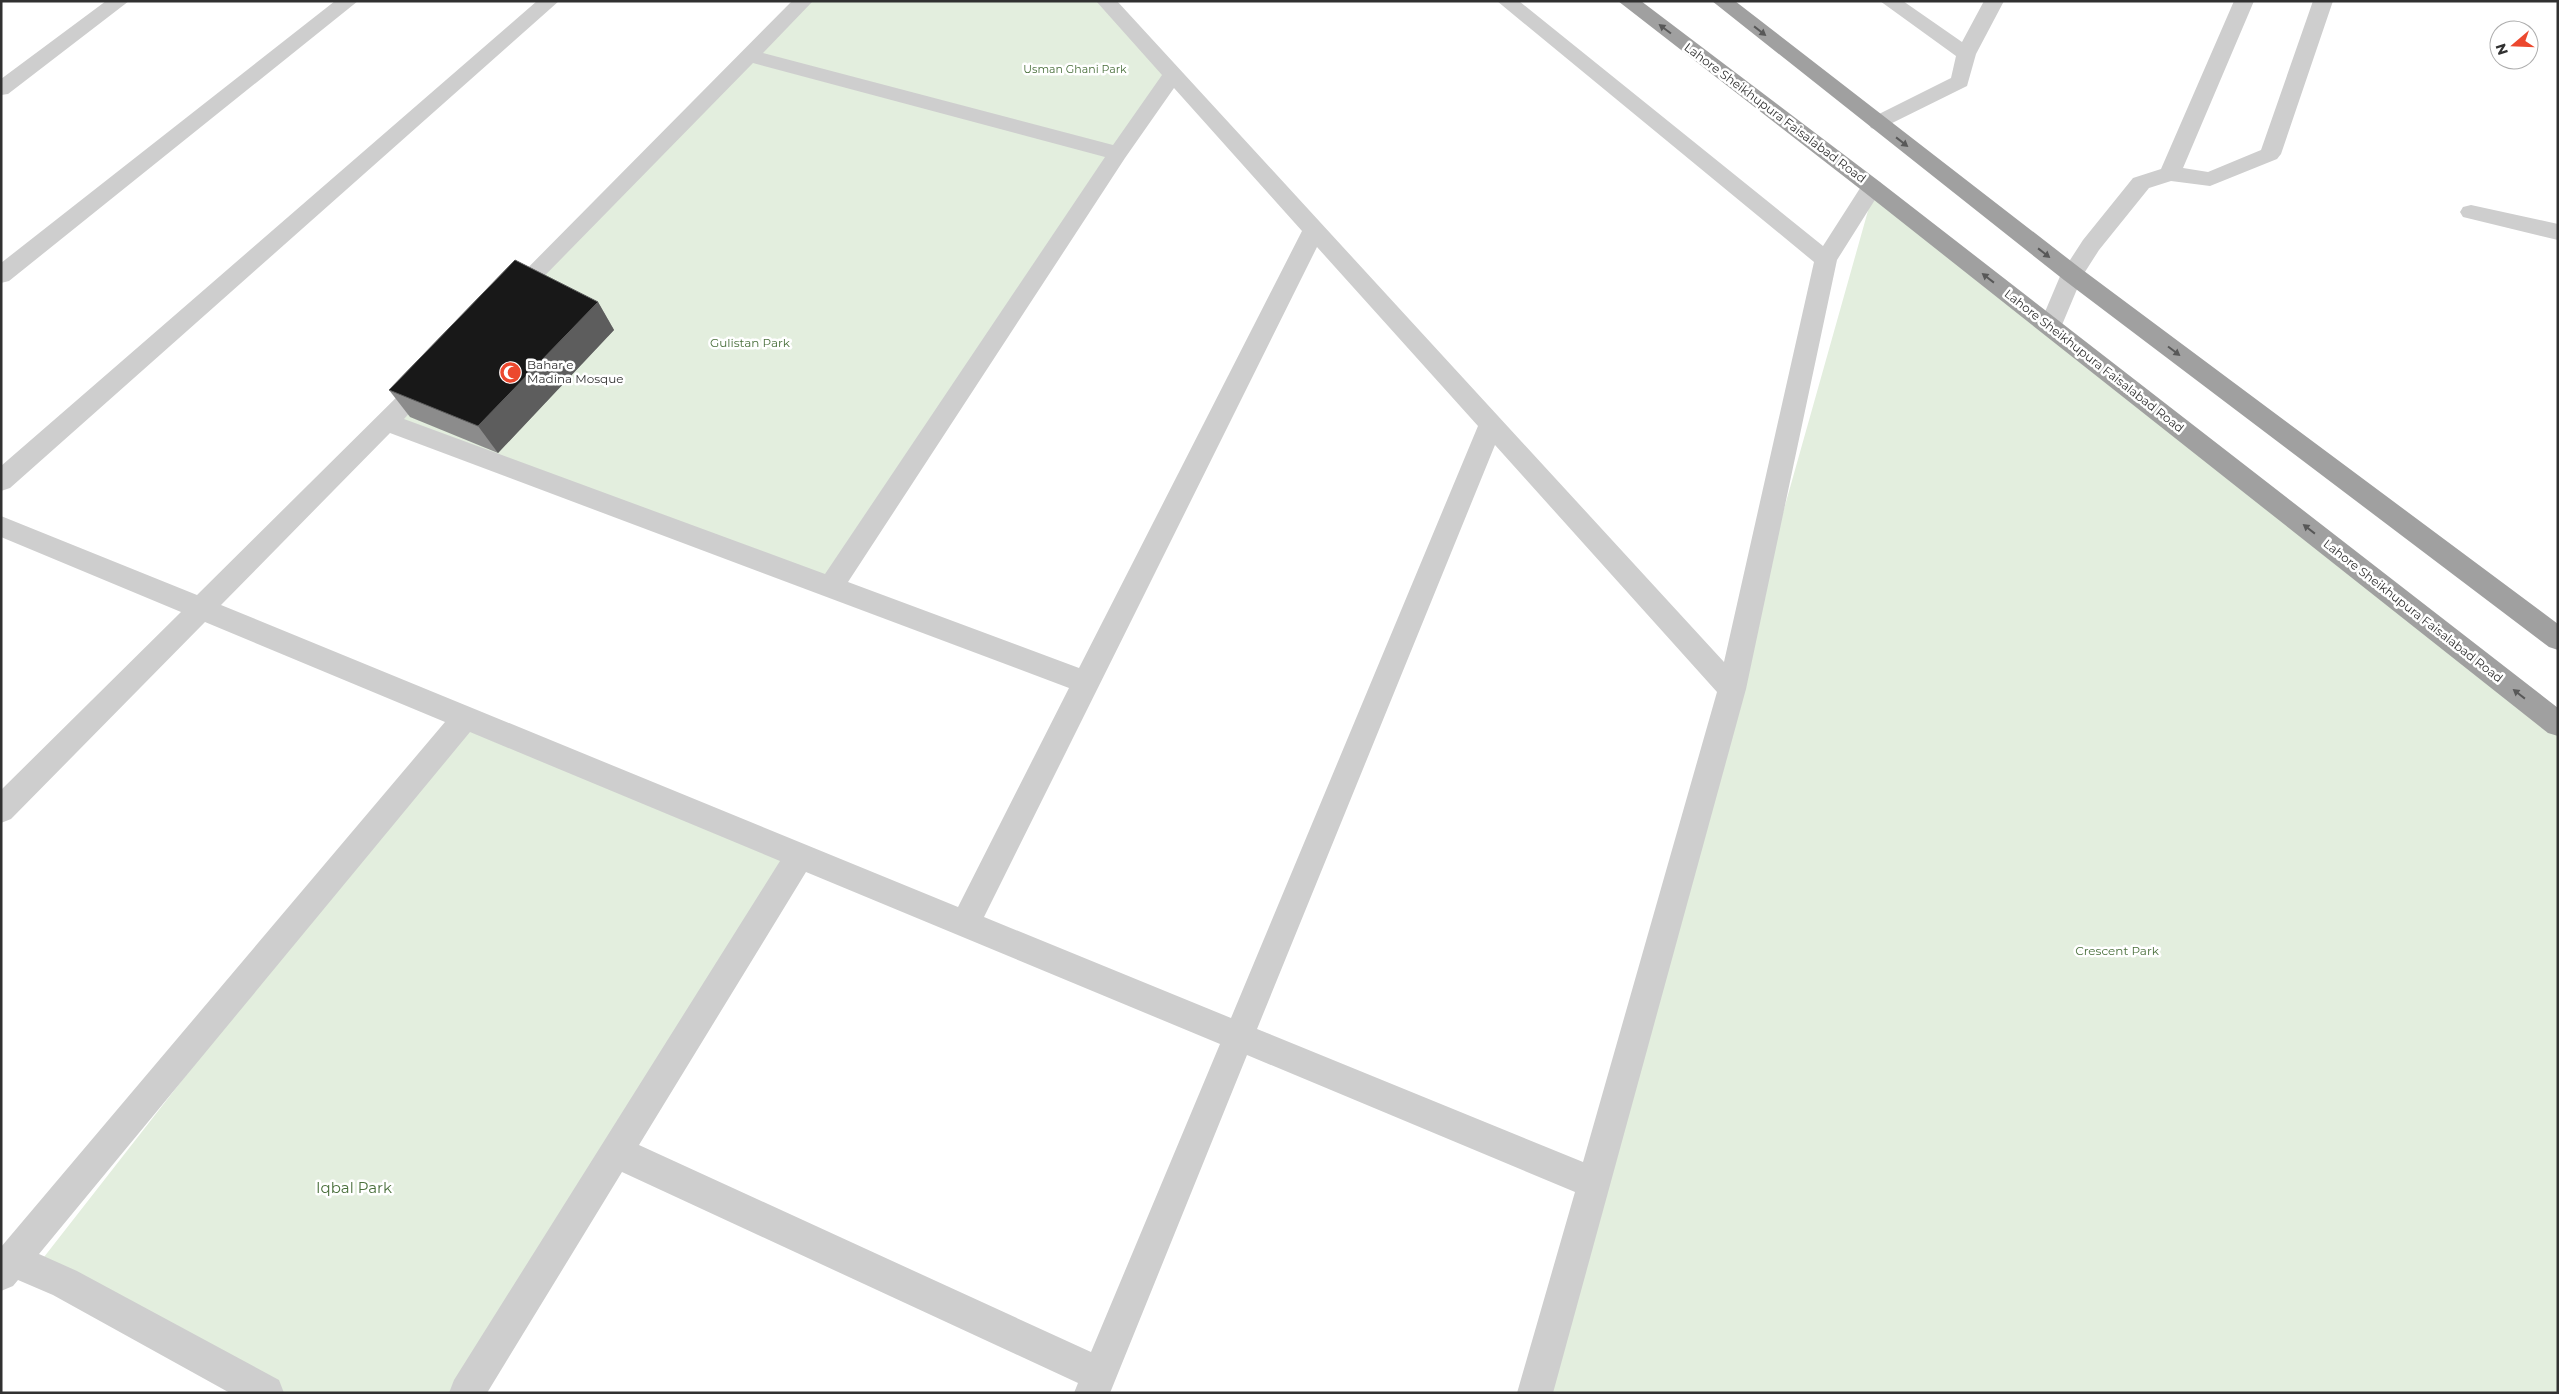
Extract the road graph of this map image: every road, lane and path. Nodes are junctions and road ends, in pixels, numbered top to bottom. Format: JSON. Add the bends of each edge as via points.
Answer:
{"nodes":[{"id":1,"x":119,"y":1,"type":"edge"},
{"id":2,"x":348,"y":1,"type":"edge"},
{"id":3,"x":549,"y":1,"type":"edge"},
{"id":4,"x":803,"y":1,"type":"edge"},
{"id":5,"x":1106,"y":1,"type":"edge"},
{"id":6,"x":1507,"y":1,"type":"edge"},
{"id":7,"x":1628,"y":1,"type":"edge"},
{"id":8,"x":1722,"y":1,"type":"edge"},
{"id":9,"x":1890,"y":1,"type":"edge"},
{"id":10,"x":1994,"y":1,"type":"edge"},
{"id":11,"x":2244,"y":1,"type":"edge"},
{"id":12,"x":2323,"y":1,"type":"edge"},
{"id":13,"x":1966,"y":54,"type":"junction"},
{"id":14,"x":749,"y":56,"type":"junction"},
{"id":15,"x":1173,"y":75,"type":"junction"},
{"id":16,"x":1,"y":90,"type":"edge"},
{"id":17,"x":1878,"y":123,"type":"junction"},
{"id":18,"x":1118,"y":153,"type":"junction"},
{"id":19,"x":2170,"y":174,"type":"junction"},
{"id":20,"x":1872,"y":187,"type":"junction"},
{"id":21,"x":2471,"y":212,"type":"dead end"},
{"id":22,"x":1314,"y":230,"type":"junction"},
{"id":23,"x":2558,"y":232,"type":"edge"},
{"id":24,"x":1826,"y":260,"type":"junction"},
{"id":25,"x":3,"y":270,"type":"edge"},
{"id":26,"x":2072,"y":274,"type":"junction"},
{"id":27,"x":491,"y":317,"type":"edge"},
{"id":28,"x":2050,"y":326,"type":"junction"},
{"id":29,"x":442,"y":366,"type":"edge"},
{"id":30,"x":386,"y":422,"type":"junction"},
{"id":31,"x":1491,"y":424,"type":"junction"},
{"id":32,"x":1,"y":480,"type":"edge"},
{"id":33,"x":1,"y":526,"type":"edge"},
{"id":34,"x":830,"y":588,"type":"junction"},
{"id":35,"x":201,"y":608,"type":"junction"},
{"id":36,"x":2558,"y":639,"type":"edge"},
{"id":37,"x":1086,"y":682,"type":"junction"},
{"id":38,"x":1732,"y":689,"type":"junction"},
{"id":39,"x":466,"y":717,"type":"junction"},
{"id":40,"x":2558,"y":724,"type":"edge"},
{"id":41,"x":1,"y":810,"type":"edge"},
{"id":42,"x":800,"y":855,"type":"junction"},
{"id":43,"x":965,"y":923,"type":"junction"},
{"id":44,"x":1238,"y":1036,"type":"junction"},
{"id":45,"x":616,"y":1152,"type":"junction"},
{"id":46,"x":1594,"y":1183,"type":"junction"},
{"id":47,"x":7,"y":1267,"type":"edge"},
{"id":48,"x":1096,"y":1383,"type":"edge"},
{"id":49,"x":266,"y":1393,"type":"edge"},
{"id":50,"x":467,"y":1393,"type":"edge"},
{"id":51,"x":1535,"y":1393,"type":"edge"}],
"edges":[{"from":1,"to":16,"type":"street"},
{"from":2,"to":25,"type":"street"},
{"from":3,"to":32,"type":"street"},
{"from":4,"to":14,"type":"street"},
{"from":5,"to":15,"type":"street"},
{"from":6,"to":24,"type":"street"},
{"from":20,"to":7,"type":"highway","name":"Lahore Sheikhupura Faisalabad Road","one_way":true},
{"from":8,"to":17,"type":"highway","one_way":true},
{"from":9,"to":13,"type":"street"},
{"from":10,"to":13,"type":"street"},
{"from":11,"to":19,"type":"street"},
{"from":12,"to":19,"type":"street","via":[[2270,154],[2210,179]]},
{"from":13,"to":17,"type":"street","via":[[1960,81]]},
{"from":14,"to":18,"type":"street"},
{"from":14,"to":27,"type":"street"},
{"from":15,"to":18,"type":"street"},
{"from":15,"to":22,"type":"street"},
{"from":17,"to":26,"type":"highway","one_way":true},
{"from":18,"to":34,"type":"street"},
{"from":19,"to":26,"type":"street","via":[[2141,183]]},
{"from":20,"to":24,"type":"street"},
{"from":28,"to":20,"type":"highway","name":"Lahore Sheikhupura Faisalabad Road","one_way":true},
{"from":21,"to":23,"type":"street"},
{"from":22,"to":31,"type":"street"},
{"from":22,"to":37,"type":"street"},
{"from":24,"to":38,"type":"street"},
{"from":26,"to":28,"type":"street"},
{"from":26,"to":36,"type":"highway","one_way":true},
{"from":40,"to":28,"type":"highway","name":"Lahore Sheikhupura Faisalabad Road","one_way":true},
{"from":29,"to":30,"type":"street"},
{"from":30,"to":34,"type":"street"},
{"from":30,"to":35,"type":"street"},
{"from":31,"to":38,"type":"street"},
{"from":31,"to":44,"type":"street"},
{"from":33,"to":35,"type":"street"},
{"from":34,"to":37,"type":"street"},
{"from":35,"to":39,"type":"street"},
{"from":35,"to":41,"type":"street"},
{"from":37,"to":43,"type":"street"},
{"from":38,"to":46,"type":"street"},
{"from":39,"to":42,"type":"street"},
{"from":39,"to":47,"type":"street"},
{"from":42,"to":43,"type":"street"},
{"from":42,"to":45,"type":"street"},
{"from":43,"to":44,"type":"street"},
{"from":44,"to":46,"type":"street"},
{"from":44,"to":48,"type":"street"},
{"from":45,"to":48,"type":"street"},
{"from":45,"to":50,"type":"street"},
{"from":46,"to":51,"type":"street"},
{"from":47,"to":49,"type":"street","via":[[65,1283]]}]}
